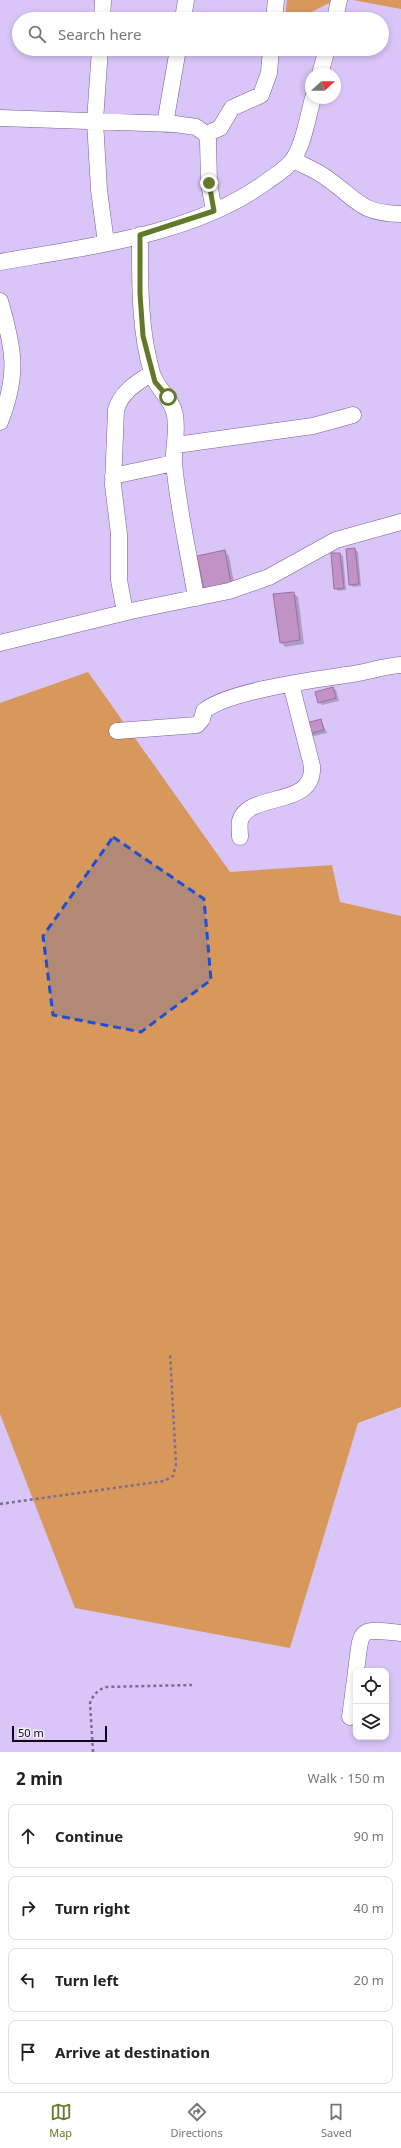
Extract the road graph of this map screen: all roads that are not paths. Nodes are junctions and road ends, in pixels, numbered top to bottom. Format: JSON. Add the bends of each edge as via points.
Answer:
{"nodes":[{"id":1,"x":103,"y":0,"type":"edge"},
{"id":2,"x":186,"y":0,"type":"edge"},
{"id":3,"x":276,"y":0,"type":"edge"},
{"id":4,"x":339,"y":0,"type":"edge"},
{"id":5,"x":102,"y":12,"type":"edge"},
{"id":6,"x":184,"y":12,"type":"edge"},
{"id":7,"x":275,"y":12,"type":"edge"},
{"id":8,"x":336,"y":12,"type":"edge"},
{"id":9,"x":100,"y":56,"type":"edge"},
{"id":10,"x":177,"y":56,"type":"edge"},
{"id":11,"x":270,"y":56,"type":"edge"},
{"id":12,"x":325,"y":56,"type":"edge"},
{"id":13,"x":322,"y":68,"type":"edge"},
{"id":14,"x":311,"y":104,"type":"edge"},
{"id":15,"x":0,"y":118,"type":"edge"},
{"id":16,"x":95,"y":122,"type":"junction"},
{"id":17,"x":165,"y":124,"type":"junction"},
{"id":18,"x":206,"y":134,"type":"junction"},
{"id":19,"x":293,"y":160,"type":"junction"},
{"id":20,"x":214,"y":211,"type":"junction"},
{"id":21,"x":401,"y":214,"type":"edge"},
{"id":22,"x":140,"y":235,"type":"junction"},
{"id":23,"x":106,"y":244,"type":"junction"},
{"id":24,"x":0,"y":262,"type":"edge"},
{"id":25,"x":0,"y":301,"type":"edge"},
{"id":26,"x":152,"y":373,"type":"junction"},
{"id":27,"x":353,"y":415,"type":"dead end"},
{"id":28,"x":0,"y":422,"type":"edge"},
{"id":29,"x":176,"y":445,"type":"junction"},
{"id":30,"x":174,"y":463,"type":"junction"},
{"id":31,"x":113,"y":476,"type":"junction"},
{"id":32,"x":401,"y":522,"type":"edge"},
{"id":33,"x":196,"y":598,"type":"junction"},
{"id":34,"x":125,"y":612,"type":"junction"},
{"id":35,"x":0,"y":643,"type":"edge"},
{"id":36,"x":401,"y":665,"type":"edge"},
{"id":37,"x":291,"y":684,"type":"junction"},
{"id":38,"x":117,"y":731,"type":"dead end"},
{"id":39,"x":240,"y":837,"type":"dead end"},
{"id":40,"x":401,"y":1633,"type":"edge"},
{"id":41,"x":357,"y":1668,"type":"edge"},
{"id":42,"x":353,"y":1694,"type":"edge"},
{"id":43,"x":350,"y":1717,"type":"dead end"}],
"edges":[{"from":1,"to":5,"type":"street"},
{"from":2,"to":6,"type":"street"},
{"from":3,"to":7,"type":"street"},
{"from":4,"to":8,"type":"street"},
{"from":9,"to":16,"type":"street"},
{"from":10,"to":17,"type":"street"},
{"from":11,"to":18,"type":"street","via":[[261,95],[237,105],[229,112],[220,128]]},
{"from":12,"to":13,"type":"street"},
{"from":14,"to":19,"type":"street"},
{"from":15,"to":16,"type":"street"},
{"from":16,"to":17,"type":"street"},
{"from":16,"to":23,"type":"street","via":[[99,190]]},
{"from":17,"to":18,"type":"street","via":[[196,127]]},
{"from":18,"to":20,"type":"street","via":[[209,183]]},
{"from":19,"to":20,"type":"street","via":[[255,190]]},
{"from":19,"to":21,"type":"street","via":[[327,178],[358,204],[381,212]]},
{"from":20,"to":22,"type":"street"},
{"from":22,"to":23,"type":"street"},
{"from":22,"to":26,"type":"street","via":[[142,322]]},
{"from":23,"to":24,"type":"street"},
{"from":25,"to":28,"type":"street","via":[[10,334],[14,367]]},
{"from":26,"to":29,"type":"street","via":[[168,397],[175,415]]},
{"from":26,"to":31,"type":"street","via":[[128,390],[118,404]]},
{"from":27,"to":29,"type":"street","via":[[314,426]]},
{"from":29,"to":30,"type":"street"},
{"from":30,"to":31,"type":"street"},
{"from":30,"to":33,"type":"street"},
{"from":31,"to":34,"type":"street","via":[[119,534],[120,580]]},
{"from":32,"to":33,"type":"street","via":[[336,540],[270,577],[230,591]]},
{"from":33,"to":34,"type":"street"},
{"from":34,"to":35,"type":"street"},
{"from":36,"to":37,"type":"street"},
{"from":37,"to":38,"type":"street","via":[[220,701],[204,712],[197,725]]},
{"from":37,"to":39,"type":"street","via":[[313,775],[310,783],[303,789],[256,806],[245,813],[240,821]]},
{"from":40,"to":41,"type":"street","via":[[371,1630],[365,1632],[361,1637]]},
{"from":42,"to":43,"type":"street"}]}
